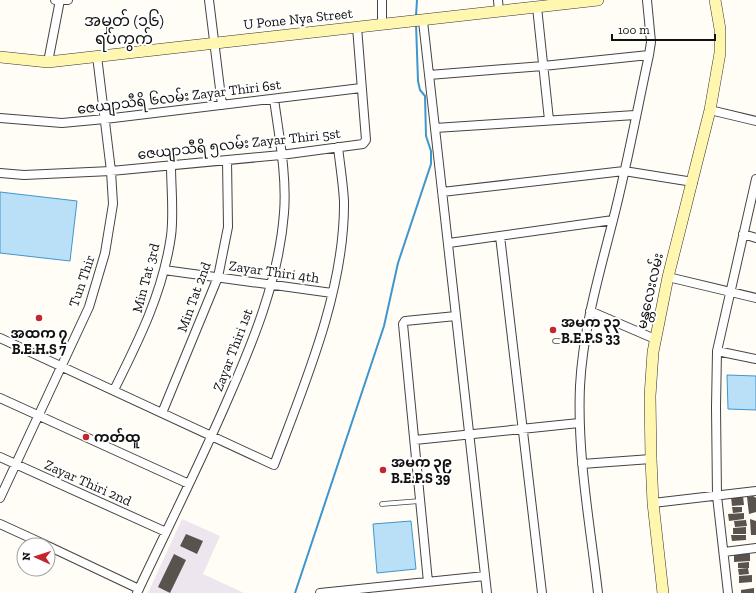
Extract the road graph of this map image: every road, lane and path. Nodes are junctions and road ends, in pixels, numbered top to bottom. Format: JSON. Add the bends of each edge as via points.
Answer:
{"nodes":[{"id":1,"x":61,"y":0,"type":"edge"},
{"id":2,"x":209,"y":0,"type":"edge"},
{"id":3,"x":382,"y":0,"type":"edge"},
{"id":4,"x":498,"y":0,"type":"edge"},
{"id":5,"x":598,"y":0,"type":"edge"},
{"id":6,"x":647,"y":0,"type":"edge"},
{"id":7,"x":715,"y":0,"type":"edge"},
{"id":8,"x":536,"y":7,"type":"junction"},
{"id":9,"x":499,"y":12,"type":"junction"},
{"id":10,"x":423,"y":21,"type":"junction"},
{"id":11,"x":382,"y":25,"type":"junction"},
{"id":12,"x":358,"y":27,"type":"junction"},
{"id":13,"x":214,"y":44,"type":"junction"},
{"id":14,"x":650,"y":55,"type":"junction"},
{"id":15,"x":98,"y":56,"type":"junction"},
{"id":16,"x":0,"y":57,"type":"edge"},
{"id":17,"x":48,"y":62,"type":"junction"},
{"id":18,"x":543,"y":66,"type":"junction"},
{"id":19,"x":429,"y":75,"type":"junction"},
{"id":20,"x":361,"y":88,"type":"junction"},
{"id":21,"x":274,"y":99,"type":"junction"},
{"id":22,"x":222,"y":105,"type":"junction"},
{"id":23,"x":710,"y":110,"type":"junction"},
{"id":24,"x":635,"y":115,"type":"junction"},
{"id":25,"x":0,"y":118,"type":"edge"},
{"id":26,"x":105,"y":120,"type":"junction"},
{"id":27,"x":549,"y":120,"type":"junction"},
{"id":28,"x":756,"y":121,"type":"edge"},
{"id":29,"x":435,"y":128,"type":"junction"},
{"id":30,"x":338,"y":147,"type":"junction"},
{"id":31,"x":281,"y":155,"type":"junction"},
{"id":32,"x":228,"y":160,"type":"junction"},
{"id":33,"x":171,"y":165,"type":"junction"},
{"id":34,"x":111,"y":171,"type":"junction"},
{"id":35,"x":624,"y":171,"type":"junction"},
{"id":36,"x":0,"y":173,"type":"edge"},
{"id":37,"x":756,"y":179,"type":"edge"},
{"id":38,"x":693,"y":182,"type":"junction"},
{"id":39,"x":442,"y":192,"type":"junction"},
{"id":40,"x":613,"y":220,"type":"junction"},
{"id":41,"x":743,"y":234,"type":"junction"},
{"id":42,"x":500,"y":236,"type":"junction"},
{"id":43,"x":756,"y":238,"type":"edge"},
{"id":44,"x":449,"y":243,"type":"junction"},
{"id":45,"x":164,"y":270,"type":"junction"},
{"id":46,"x":218,"y":277,"type":"junction"},
{"id":47,"x":668,"y":277,"type":"junction"},
{"id":48,"x":271,"y":285,"type":"junction"},
{"id":49,"x":730,"y":292,"type":"junction"},
{"id":50,"x":332,"y":294,"type":"junction"},
{"id":51,"x":756,"y":298,"type":"edge"},
{"id":52,"x":590,"y":311,"type":"junction"},
{"id":53,"x":456,"y":316,"type":"junction"},
{"id":54,"x":0,"y":338,"type":"edge"},
{"id":55,"x":655,"y":339,"type":"junction"},
{"id":56,"x":555,"y":341,"type":"dead end"},
{"id":57,"x":585,"y":342,"type":"junction"},
{"id":58,"x":717,"y":351,"type":"junction"},
{"id":59,"x":756,"y":359,"type":"edge"},
{"id":60,"x":61,"y":366,"type":"junction"},
{"id":61,"x":114,"y":390,"type":"junction"},
{"id":62,"x":0,"y":398,"type":"edge"},
{"id":63,"x":162,"y":413,"type":"junction"},
{"id":64,"x":38,"y":415,"type":"junction"},
{"id":65,"x":579,"y":423,"type":"junction"},
{"id":66,"x":523,"y":429,"type":"junction"},
{"id":67,"x":469,"y":435,"type":"junction"},
{"id":68,"x":212,"y":436,"type":"junction"},
{"id":69,"x":414,"y":440,"type":"junction"},
{"id":70,"x":0,"y":458,"type":"edge"},
{"id":71,"x":651,"y":459,"type":"junction"},
{"id":72,"x":582,"y":464,"type":"junction"},
{"id":73,"x":16,"y":465,"type":"junction"},
{"id":74,"x":189,"y":484,"type":"junction"},
{"id":75,"x":756,"y":491,"type":"edge"},
{"id":76,"x":717,"y":496,"type":"junction"},
{"id":77,"x":0,"y":498,"type":"edge"},
{"id":78,"x":420,"y":501,"type":"junction"},
{"id":79,"x":653,"y":503,"type":"junction"},
{"id":80,"x":382,"y":504,"type":"dead end"},
{"id":81,"x":0,"y":524,"type":"edge"},
{"id":82,"x":166,"y":532,"type":"junction"},
{"id":83,"x":28,"y":537,"type":"edge"},
{"id":84,"x":756,"y":548,"type":"edge"},
{"id":85,"x":56,"y":550,"type":"edge"},
{"id":86,"x":724,"y":552,"type":"junction"},
{"id":87,"x":485,"y":576,"type":"junction"},
{"id":88,"x":428,"y":582,"type":"junction"},
{"id":89,"x":138,"y":591,"type":"edge"},
{"id":90,"x":320,"y":593,"type":"edge"},
{"id":91,"x":487,"y":593,"type":"edge"},
{"id":92,"x":542,"y":593,"type":"edge"},
{"id":93,"x":598,"y":593,"type":"edge"},
{"id":94,"x":663,"y":593,"type":"edge"},
{"id":95,"x":728,"y":593,"type":"edge"}],
"edges":[{"from":1,"to":17,"type":"street"},
{"from":2,"to":13,"type":"street"},
{"from":3,"to":11,"type":"street"},
{"from":4,"to":9,"type":"street"},
{"from":5,"to":8,"type":"street","name":"U Pone Nya Street"},
{"from":6,"to":14,"type":"street"},
{"from":7,"to":23,"type":"street","name":"မန္တလေးလမ်း","via":[[720,29],[720,53]]},
{"from":8,"to":9,"type":"street","name":"U Pone Nya Street"},
{"from":8,"to":18,"type":"street"},
{"from":9,"to":10,"type":"street","name":"U Pone Nya Street"},
{"from":10,"to":11,"type":"street","name":"U Pone Nya Street"},
{"from":10,"to":19,"type":"street"},
{"from":11,"to":12,"type":"street","name":"U Pone Nya Street"},
{"from":12,"to":13,"type":"street","name":"U Pone Nya Street"},
{"from":12,"to":20,"type":"street","name":"ဇေယျာသီရိ ၅လမ်း Zayar Thiri 5st"},
{"from":13,"to":15,"type":"street","name":"U Pone Nya Street"},
{"from":13,"to":22,"type":"street"},
{"from":14,"to":18,"type":"street"},
{"from":14,"to":24,"type":"street"},
{"from":15,"to":17,"type":"street","name":"U Pone Nya Street"},
{"from":15,"to":26,"type":"street","name":"Tun Thir"},
{"from":16,"to":17,"type":"street","name":"U Pone Nya Street"},
{"from":18,"to":19,"type":"street"},
{"from":18,"to":27,"type":"street"},
{"from":19,"to":29,"type":"street"},
{"from":20,"to":21,"type":"street","name":"ဇေယျာသီရိ ၆လမ်း Zayar Thiri 6st"},
{"from":20,"to":30,"type":"street","name":"ဇေယျာသီရိ ၅လမ်း Zayar Thiri 5st","via":[[366,143]]},
{"from":21,"to":22,"type":"street","name":"ဇေယျာသီရိ ၆လမ်း Zayar Thiri 6st"},
{"from":21,"to":31,"type":"street","name":"Zayar Thiri 1st"},
{"from":22,"to":26,"type":"street","name":"ဇေယျာသီရိ ၆လမ်း Zayar Thiri 6st"},
{"from":23,"to":28,"type":"street"},
{"from":23,"to":38,"type":"street","name":"မန္တလေးလမ်း"},
{"from":24,"to":27,"type":"street"},
{"from":24,"to":35,"type":"street"},
{"from":25,"to":26,"type":"street","name":"ဇေယျာသီရိ ၆လမ်း Zayar Thiri 6st","via":[[62,123]]},
{"from":26,"to":34,"type":"street","name":"Tun Thir"},
{"from":27,"to":29,"type":"street"},
{"from":29,"to":39,"type":"street"},
{"from":30,"to":31,"type":"street","name":"ဇေယျာသီရိ ၅လမ်း Zayar Thiri 5st"},
{"from":30,"to":50,"type":"street","via":[[344,201],[341,241]]},
{"from":31,"to":32,"type":"street","name":"ဇေယျာသီရိ ၅လမ်း Zayar Thiri 5st"},
{"from":31,"to":48,"type":"street","name":"Zayar Thiri 1st","via":[[284,213]]},
{"from":32,"to":33,"type":"street","name":"ဇေယျာသီရိ ၅လမ်း Zayar Thiri 5st"},
{"from":32,"to":46,"type":"street","name":"Min Tat 2nd","via":[[228,227]]},
{"from":33,"to":34,"type":"street","name":"ဇေယျာသီရိ ၅လမ်း Zayar Thiri 5st"},
{"from":33,"to":45,"type":"street","name":"Min Tat 3rd","via":[[171,234]]},
{"from":34,"to":36,"type":"street","name":"ဇေယျာသီရိ ၅လမ်း Zayar Thiri 5st","via":[[24,175]]},
{"from":34,"to":60,"type":"street","name":"Tun Thir","via":[[113,204],[106,253],[88,307]]},
{"from":35,"to":38,"type":"street"},
{"from":35,"to":39,"type":"street"},
{"from":35,"to":40,"type":"street"},
{"from":37,"to":41,"type":"street"},
{"from":38,"to":47,"type":"street","name":"မန္တလေးလမ်း"},
{"from":39,"to":44,"type":"street"},
{"from":40,"to":42,"type":"street"},
{"from":40,"to":52,"type":"street"},
{"from":41,"to":43,"type":"street"},
{"from":41,"to":49,"type":"street"},
{"from":42,"to":44,"type":"street"},
{"from":42,"to":66,"type":"street"},
{"from":44,"to":53,"type":"street"},
{"from":45,"to":46,"type":"street","name":"Zayar Thiri 4th"},
{"from":45,"to":61,"type":"street","name":"Min Tat 3rd","via":[[147,323]]},
{"from":46,"to":48,"type":"street","name":"Zayar Thiri 4th"},
{"from":46,"to":63,"type":"street","name":"Min Tat 2nd"},
{"from":47,"to":49,"type":"street"},
{"from":47,"to":55,"type":"street","name":"မန္တလေးလမ်း"},
{"from":48,"to":50,"type":"street","name":"Zayar Thiri 4th"},
{"from":48,"to":68,"type":"street","name":"Zayar Thiri 1st","via":[[244,364]]},
{"from":49,"to":51,"type":"street"},
{"from":49,"to":58,"type":"street"},
{"from":50,"to":68,"type":"street","via":[[321,335],[274,465]]},
{"from":52,"to":55,"type":"street"},
{"from":52,"to":57,"type":"street"},
{"from":53,"to":67,"type":"street"},
{"from":53,"to":69,"type":"street","via":[[404,322]]},
{"from":54,"to":60,"type":"street"},
{"from":55,"to":71,"type":"street","name":"မန္တလေးလမ်း","via":[[650,396]]},
{"from":56,"to":57,"type":"lane"},
{"from":57,"to":65,"type":"street"},
{"from":58,"to":59,"type":"street"},
{"from":58,"to":76,"type":"street"},
{"from":60,"to":61,"type":"street"},
{"from":60,"to":64,"type":"street","name":"Tun Thir"},
{"from":61,"to":63,"type":"street"},
{"from":62,"to":64,"type":"street"},
{"from":63,"to":68,"type":"street"},
{"from":64,"to":73,"type":"street","name":"Tun Thir"},
{"from":64,"to":74,"type":"street"},
{"from":65,"to":66,"type":"street"},
{"from":65,"to":72,"type":"street"},
{"from":66,"to":67,"type":"street"},
{"from":66,"to":92,"type":"street"},
{"from":67,"to":69,"type":"street"},
{"from":67,"to":87,"type":"street"},
{"from":68,"to":74,"type":"street","name":"Zayar Thiri 1st"},
{"from":69,"to":78,"type":"street"},
{"from":70,"to":73,"type":"street","name":"Zayar Thiri 2nd"},
{"from":71,"to":72,"type":"street"},
{"from":71,"to":79,"type":"street","name":"မန္တလေးလမ်း"},
{"from":72,"to":93,"type":"street"},
{"from":73,"to":77,"type":"street","name":"Tun Thir"},
{"from":73,"to":82,"type":"street","name":"Zayar Thiri 2nd"},
{"from":74,"to":82,"type":"street","name":"Zayar Thiri 1st"},
{"from":75,"to":76,"type":"street"},
{"from":76,"to":79,"type":"street"},
{"from":76,"to":86,"type":"street"},
{"from":78,"to":80,"type":"lane"},
{"from":78,"to":88,"type":"street"},
{"from":79,"to":94,"type":"street","name":"မန္တလေးလမ်း"},
{"from":81,"to":83,"type":"street"},
{"from":82,"to":89,"type":"street","name":"Zayar Thiri 1st"},
{"from":84,"to":86,"type":"street"},
{"from":85,"to":89,"type":"street"},
{"from":86,"to":95,"type":"street"},
{"from":87,"to":88,"type":"street"},
{"from":87,"to":91,"type":"street"},
{"from":88,"to":90,"type":"street"}]}
